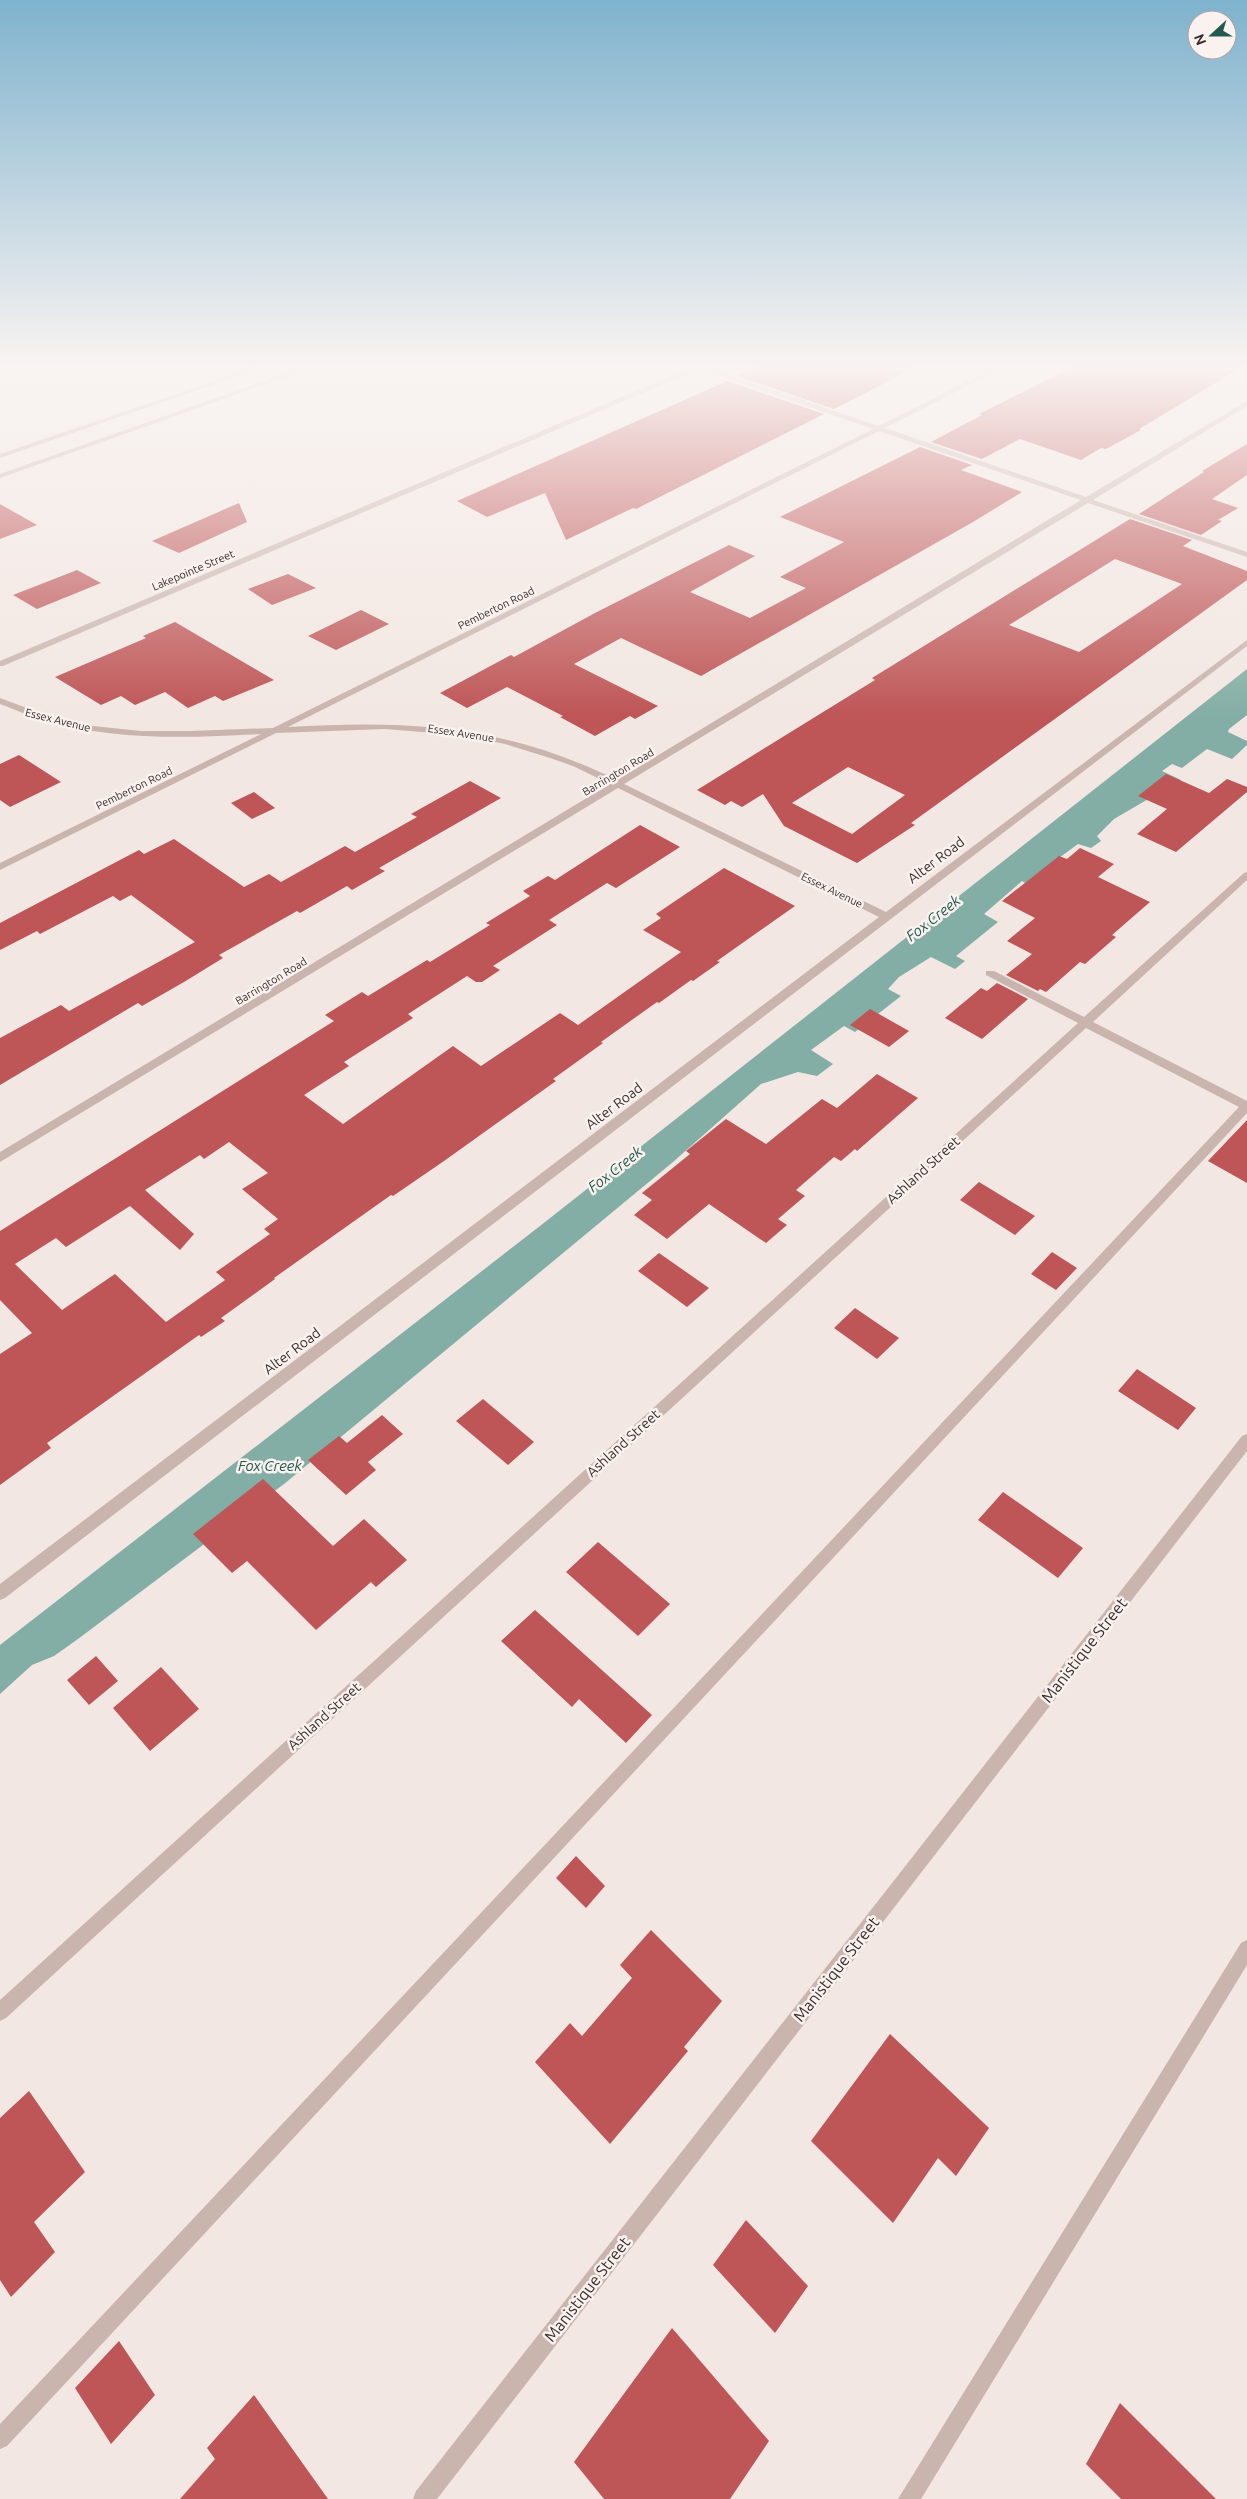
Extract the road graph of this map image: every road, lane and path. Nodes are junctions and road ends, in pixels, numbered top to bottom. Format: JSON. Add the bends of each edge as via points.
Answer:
{"nodes":[{"id":1,"x":425,"y":484,"type":"edge"},
{"id":2,"x":771,"y":484,"type":"edge"},
{"id":3,"x":1038,"y":484,"type":"edge"},
{"id":4,"x":1116,"y":484,"type":"edge"},
{"id":5,"x":1088,"y":501,"type":"junction"},
{"id":6,"x":1247,"y":555,"type":"edge"},
{"id":7,"x":1247,"y":642,"type":"edge"},
{"id":8,"x":0,"y":664,"type":"edge"},
{"id":9,"x":0,"y":701,"type":"edge"},
{"id":10,"x":277,"y":730,"type":"junction"},
{"id":11,"x":619,"y":784,"type":"junction"},
{"id":12,"x":0,"y":867,"type":"edge"},
{"id":13,"x":1247,"y":874,"type":"edge"},
{"id":14,"x":887,"y":917,"type":"junction"},
{"id":15,"x":990,"y":972,"type":"dead end"},
{"id":16,"x":1085,"y":1022,"type":"junction"},
{"id":17,"x":1247,"y":1106,"type":"edge"},
{"id":18,"x":0,"y":1158,"type":"edge"},
{"id":19,"x":1247,"y":1440,"type":"edge"},
{"id":20,"x":0,"y":1593,"type":"edge"},
{"id":21,"x":1247,"y":1949,"type":"edge"},
{"id":22,"x":0,"y":2012,"type":"edge"},
{"id":23,"x":0,"y":2439,"type":"edge"},
{"id":24,"x":424,"y":2499,"type":"edge"},
{"id":25,"x":909,"y":2499,"type":"edge"}],
"edges":[{"from":1,"to":8,"type":"street","name":"Lakepointe Street"},
{"from":2,"to":10,"type":"street","name":"Pemberton Road"},
{"from":3,"to":5,"type":"street"},
{"from":4,"to":5,"type":"street","name":"Barrington Road"},
{"from":5,"to":6,"type":"street"},
{"from":5,"to":11,"type":"street","name":"Barrington Road"},
{"from":7,"to":14,"type":"street","name":"Alter Road"},
{"from":9,"to":10,"type":"street","name":"Essex Avenue","via":[[53,721],[120,732],[161,734]]},
{"from":10,"to":11,"type":"street","name":"Essex Avenue","via":[[386,726],[463,732],[540,750]]},
{"from":10,"to":12,"type":"street","name":"Pemberton Road"},
{"from":11,"to":14,"type":"street","name":"Essex Avenue"},
{"from":11,"to":18,"type":"street","name":"Barrington Road"},
{"from":13,"to":16,"type":"street","name":"Ashland Street"},
{"from":14,"to":20,"type":"street","name":"Alter Road"},
{"from":15,"to":16,"type":"street"},
{"from":16,"to":17,"type":"street"},
{"from":16,"to":22,"type":"street","name":"Ashland Street"},
{"from":17,"to":23,"type":"street"},
{"from":19,"to":24,"type":"street","name":"Manistique Street"},
{"from":21,"to":25,"type":"street"}]}
